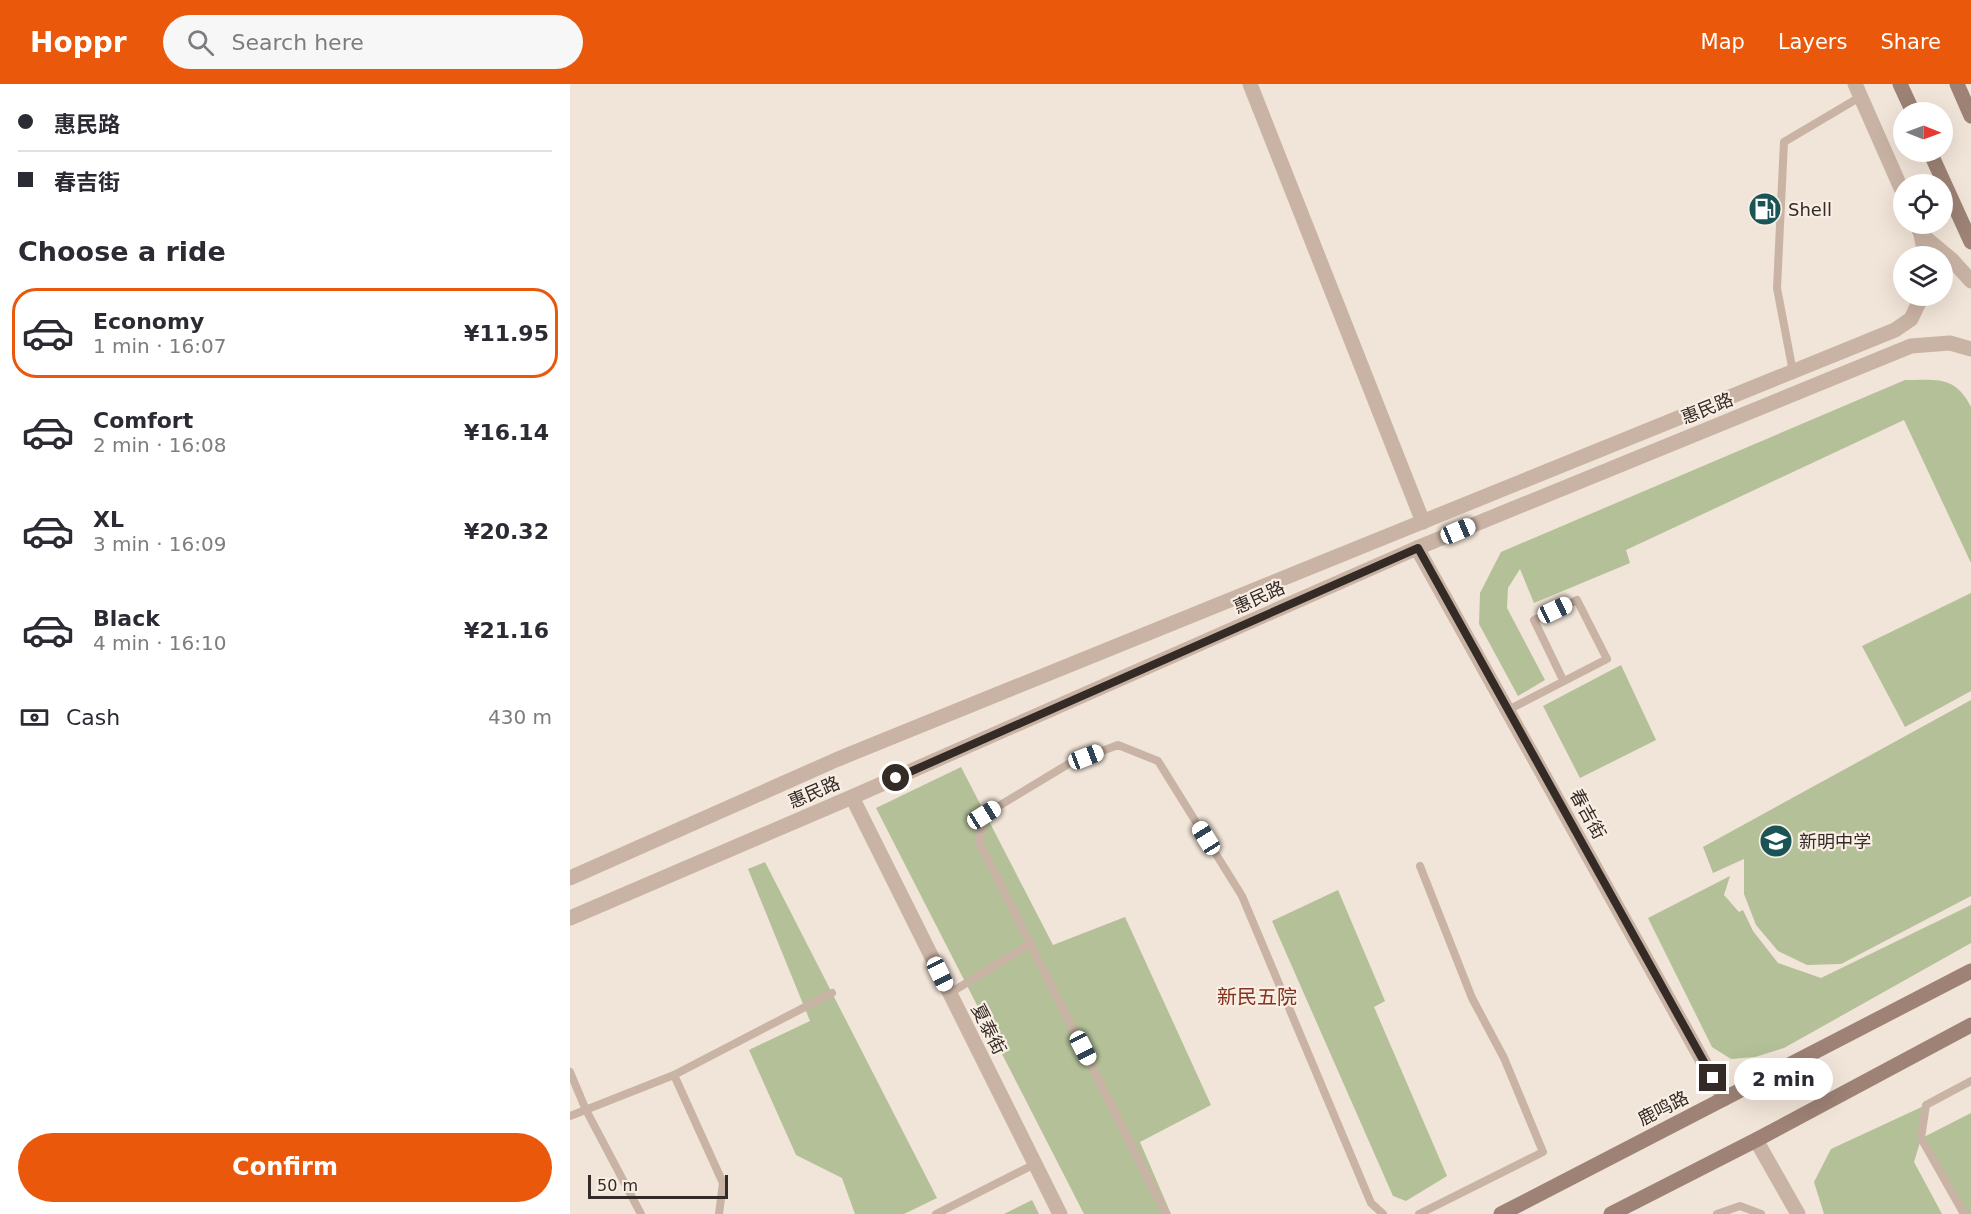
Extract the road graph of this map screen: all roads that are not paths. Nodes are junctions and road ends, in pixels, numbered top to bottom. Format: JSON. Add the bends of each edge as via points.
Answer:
{"nodes":[{"id":1,"x":1250,"y":84,"type":"edge"},
{"id":2,"x":1900,"y":84,"type":"edge"},
{"id":3,"x":1957,"y":84,"type":"edge"},
{"id":4,"x":1858,"y":90,"type":"edge"},
{"id":5,"x":1908,"y":102,"type":"edge"},
{"id":6,"x":1971,"y":116,"type":"edge"},
{"id":7,"x":1935,"y":162,"type":"edge"},
{"id":8,"x":1895,"y":174,"type":"edge"},
{"id":9,"x":1923,"y":234,"type":"edge"},
{"id":10,"x":1971,"y":242,"type":"edge"},
{"id":11,"x":1971,"y":281,"type":"edge"},
{"id":12,"x":1917,"y":306,"type":"edge"},
{"id":13,"x":1971,"y":349,"type":"edge"},
{"id":14,"x":1793,"y":372,"type":"junction"},
{"id":15,"x":1423,"y":522,"type":"junction"},
{"id":16,"x":1418,"y":548,"type":"junction"},
{"id":17,"x":1563,"y":681,"type":"junction"},
{"id":18,"x":1508,"y":710,"type":"junction"},
{"id":19,"x":852,"y":797,"type":"junction"},
{"id":20,"x":1420,"y":866,"type":"dead end"},
{"id":21,"x":570,"y":878,"type":"edge"},
{"id":22,"x":570,"y":918,"type":"edge"},
{"id":23,"x":1030,"y":944,"type":"junction"},
{"id":24,"x":1971,"y":971,"type":"edge"},
{"id":25,"x":832,"y":993,"type":"dead end"},
{"id":26,"x":950,"y":993,"type":"junction"},
{"id":27,"x":1971,"y":1025,"type":"edge"},
{"id":28,"x":570,"y":1072,"type":"edge"},
{"id":29,"x":674,"y":1075,"type":"junction"},
{"id":30,"x":1971,"y":1081,"type":"edge"},
{"id":31,"x":1724,"y":1098,"type":"junction"},
{"id":32,"x":586,"y":1110,"type":"junction"},
{"id":33,"x":570,"y":1116,"type":"edge"},
{"id":34,"x":1756,"y":1140,"type":"junction"},
{"id":35,"x":1035,"y":1164,"type":"junction"},
{"id":36,"x":641,"y":1214,"type":"edge"},
{"id":37,"x":719,"y":1214,"type":"edge"},
{"id":38,"x":936,"y":1214,"type":"edge"},
{"id":39,"x":1060,"y":1214,"type":"edge"},
{"id":40,"x":1166,"y":1214,"type":"edge"},
{"id":41,"x":1383,"y":1214,"type":"edge"},
{"id":42,"x":1419,"y":1214,"type":"edge"},
{"id":43,"x":1501,"y":1214,"type":"edge"},
{"id":44,"x":1611,"y":1214,"type":"edge"},
{"id":45,"x":1717,"y":1214,"type":"edge"},
{"id":46,"x":1761,"y":1214,"type":"edge"},
{"id":47,"x":1798,"y":1214,"type":"edge"},
{"id":48,"x":1964,"y":1214,"type":"edge"}],
"edges":[{"from":1,"to":15,"type":"street"},
{"from":2,"to":5,"type":"main road"},
{"from":3,"to":6,"type":"main road"},
{"from":4,"to":8,"type":"street"},
{"from":4,"to":14,"type":"lane","via":[[1784,142],[1777,288]]},
{"from":7,"to":10,"type":"main road"},
{"from":9,"to":11,"type":"street"},
{"from":12,"to":14,"type":"street","name":"惠民路","via":[[1911,319],[1894,330]]},
{"from":13,"to":16,"type":"street","name":"惠民路","via":[[1950,343],[1911,346]]},
{"from":14,"to":15,"type":"street","name":"惠民路"},
{"from":15,"to":21,"type":"street","name":"惠民路","via":[[838,759]]},
{"from":16,"to":18,"type":"street","name":"春吉街"},
{"from":16,"to":19,"type":"street","name":"惠民路"},
{"from":17,"to":17,"type":"lane","via":[[1607,659],[1576,600],[1534,620]]},
{"from":17,"to":18,"type":"lane"},
{"from":18,"to":31,"type":"street","name":"春吉街"},
{"from":19,"to":22,"type":"street","name":"惠民路"},
{"from":19,"to":26,"type":"street","name":"夏泰街"},
{"from":20,"to":42,"type":"lane","via":[[1472,998],[1503,1058],[1543,1152]]},
{"from":23,"to":26,"type":"lane"},
{"from":23,"to":40,"type":"lane"},
{"from":23,"to":41,"type":"lane","via":[[979,842],[984,815],[1070,763],[1118,745],[1158,761],[1242,896],[1371,1203]]},
{"from":24,"to":31,"type":"main road","name":"鹿鸣路"},
{"from":25,"to":29,"type":"lane"},
{"from":26,"to":35,"type":"street","name":"夏泰街"},
{"from":27,"to":34,"type":"main road"},
{"from":28,"to":32,"type":"lane"},
{"from":29,"to":32,"type":"lane"},
{"from":29,"to":37,"type":"lane","via":[[723,1183]]},
{"from":30,"to":48,"type":"lane","via":[[1926,1105],[1921,1138]]},
{"from":31,"to":43,"type":"main road","name":"鹿鸣路"},
{"from":32,"to":33,"type":"lane"},
{"from":32,"to":36,"type":"lane"},
{"from":34,"to":44,"type":"main road"},
{"from":34,"to":47,"type":"street"},
{"from":35,"to":38,"type":"lane"},
{"from":35,"to":39,"type":"street","name":"夏泰街"},
{"from":45,"to":46,"type":"lane","via":[[1740,1206]]}]}
